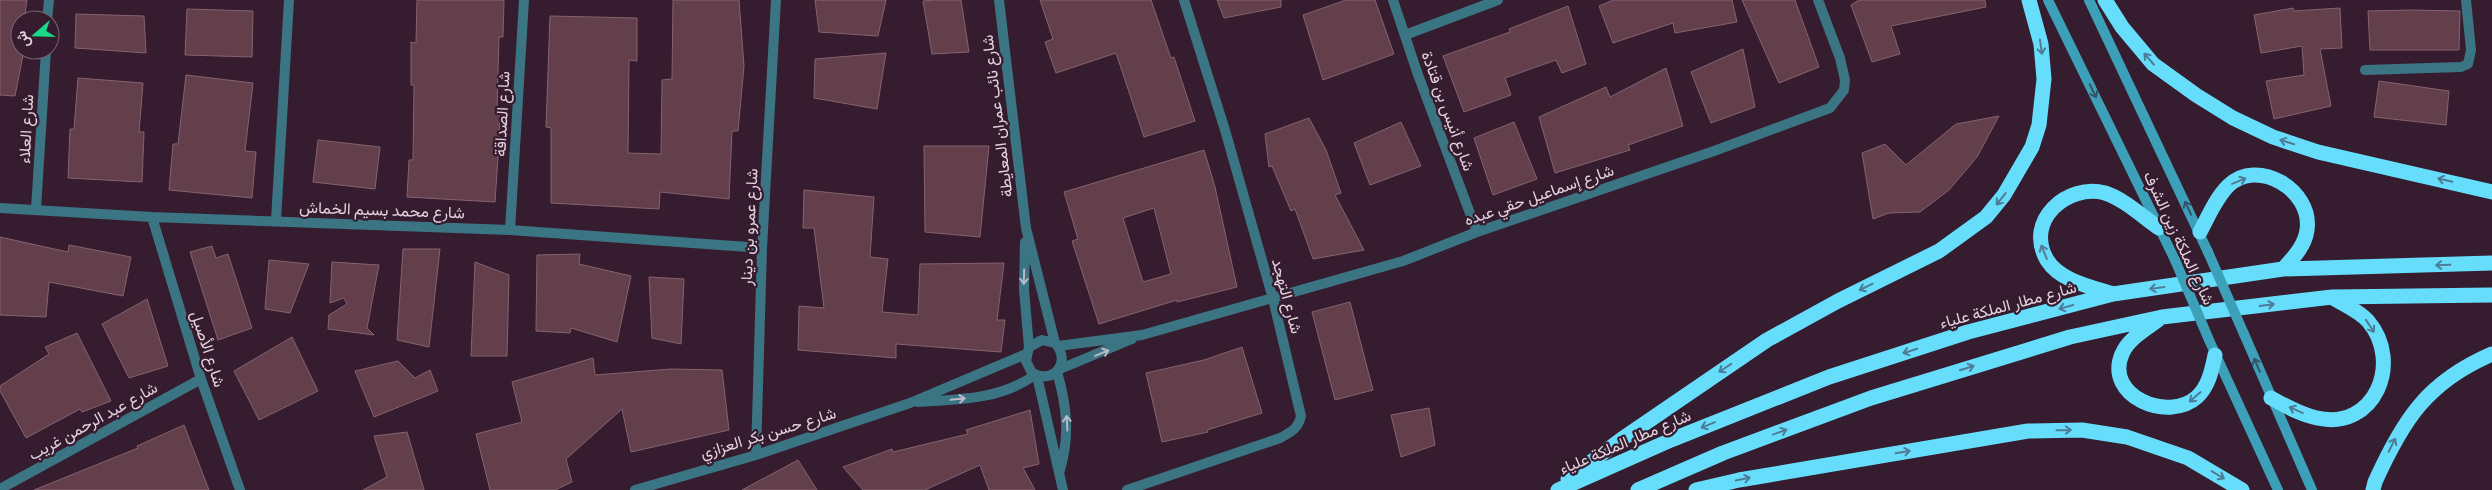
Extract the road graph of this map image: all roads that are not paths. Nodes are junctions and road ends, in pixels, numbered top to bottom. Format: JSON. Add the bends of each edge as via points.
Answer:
{"nodes":[{"id":1,"x":289,"y":0,"type":"edge"},
{"id":2,"x":524,"y":0,"type":"edge"},
{"id":3,"x":776,"y":0,"type":"edge"},
{"id":4,"x":999,"y":0,"type":"edge"},
{"id":5,"x":1184,"y":0,"type":"edge"},
{"id":6,"x":1393,"y":0,"type":"edge"},
{"id":7,"x":1498,"y":0,"type":"edge"},
{"id":8,"x":1818,"y":0,"type":"edge"},
{"id":9,"x":2029,"y":0,"type":"edge"},
{"id":10,"x":2048,"y":0,"type":"edge"},
{"id":11,"x":2089,"y":0,"type":"edge"},
{"id":12,"x":2105,"y":0,"type":"edge"},
{"id":13,"x":2466,"y":0,"type":"edge"},
{"id":14,"x":1404,"y":34,"type":"junction"},
{"id":15,"x":45,"y":60,"type":"edge"},
{"id":16,"x":2365,"y":70,"type":"dead end"},
{"id":17,"x":2492,"y":192,"type":"edge"},
{"id":18,"x":0,"y":208,"type":"edge"},
{"id":19,"x":36,"y":209,"type":"junction"},
{"id":20,"x":152,"y":216,"type":"junction"},
{"id":21,"x":276,"y":220,"type":"junction"},
{"id":22,"x":1026,"y":228,"type":"junction"},
{"id":23,"x":2159,"y":228,"type":"junction"},
{"id":24,"x":510,"y":230,"type":"junction"},
{"id":25,"x":1477,"y":232,"type":"junction"},
{"id":26,"x":2200,"y":232,"type":"junction"},
{"id":27,"x":762,"y":248,"type":"junction"},
{"id":28,"x":2492,"y":264,"type":"edge"},
{"id":29,"x":2283,"y":269,"type":"junction"},
{"id":30,"x":2113,"y":294,"type":"junction"},
{"id":31,"x":2492,"y":295,"type":"edge"},
{"id":32,"x":2332,"y":297,"type":"junction"},
{"id":33,"x":1273,"y":299,"type":"junction"},
{"id":34,"x":2162,"y":317,"type":"junction"},
{"id":35,"x":1142,"y":335,"type":"junction"},
{"id":36,"x":1057,"y":345,"type":"junction"},
{"id":37,"x":1028,"y":350,"type":"junction"},
{"id":38,"x":2492,"y":354,"type":"edge"},
{"id":39,"x":2215,"y":355,"type":"junction"},
{"id":40,"x":1059,"y":371,"type":"junction"},
{"id":41,"x":1036,"y":375,"type":"junction"},
{"id":42,"x":201,"y":379,"type":"junction"},
{"id":43,"x":2271,"y":398,"type":"junction"},
{"id":44,"x":910,"y":403,"type":"junction"},
{"id":45,"x":756,"y":455,"type":"junction"},
{"id":46,"x":1060,"y":471,"type":"junction"},
{"id":47,"x":0,"y":489,"type":"edge"},
{"id":48,"x":240,"y":490,"type":"edge"},
{"id":49,"x":635,"y":490,"type":"edge"},
{"id":50,"x":1063,"y":490,"type":"edge"},
{"id":51,"x":1127,"y":490,"type":"edge"},
{"id":52,"x":1556,"y":490,"type":"edge"},
{"id":53,"x":1638,"y":490,"type":"edge"},
{"id":54,"x":1696,"y":490,"type":"edge"},
{"id":55,"x":2242,"y":490,"type":"edge"},
{"id":56,"x":2278,"y":490,"type":"edge"},
{"id":57,"x":2312,"y":490,"type":"edge"},
{"id":58,"x":2373,"y":490,"type":"edge"}],
"edges":[{"from":1,"to":21,"type":"street"},
{"from":2,"to":24,"type":"street","name":"شارع الصداقة"},
{"from":3,"to":27,"type":"street","name":"شارع عمرو بن دينار"},
{"from":4,"to":22,"type":"street","name":"شارع نائب عمران المعايطة"},
{"from":5,"to":33,"type":"street","name":"شارع التهجد"},
{"from":6,"to":14,"type":"street","name":"شارع أنيس بن قتادة"},
{"from":7,"to":14,"type":"street"},
{"from":8,"to":25,"type":"street","name":"شارع إسماعيل حقي عبده","via":[[1845,80],[1844,90],[1830,108]]},
{"from":9,"to":52,"type":"highway","one_way":true,"via":[[2041,44],[2044,79],[2039,125],[2032,147],[2004,195],[1986,217],[1939,250],[1767,340],[1622,438]]},
{"from":10,"to":23,"type":"main road","name":"شارع الملكة زين الشرف","one_way":true},
{"from":26,"to":11,"type":"main road","name":"شارع الملكة زين الشرف","one_way":true},
{"from":17,"to":12,"type":"highway","one_way":true,"via":[[2318,152],[2265,134],[2196,95],[2153,64],[2122,27]]},
{"from":13,"to":16,"type":"street","via":[[2471,50],[2468,64],[2461,67]]},
{"from":14,"to":25,"type":"street","name":"شارع أنيس بن قتادة"},
{"from":15,"to":19,"type":"street","name":"شارع العلاء"},
{"from":18,"to":19,"type":"street","name":"شارع محمد بسيم الخماش"},
{"from":19,"to":20,"type":"street","name":"شارع محمد بسيم الخماش"},
{"from":20,"to":21,"type":"street","name":"شارع محمد بسيم الخماش"},
{"from":20,"to":42,"type":"street","name":"شارع الأصيل"},
{"from":21,"to":24,"type":"street","name":"شارع محمد بسيم الخماش"},
{"from":22,"to":36,"type":"street","name":"شارع نائب عمران المعايطة"},
{"from":22,"to":37,"type":"street","name":"شارع نائب عمران المعايطة","one_way":true,"via":[[1024,290]]},
{"from":30,"to":23,"type":"highway","one_way":true,"via":[[2072,281],[2047,260],[2041,245],[2042,224],[2052,206],[2084,190],[2106,193]]},
{"from":23,"to":39,"type":"main road","name":"شارع الملكة زين الشرف","bridge":true},
{"from":24,"to":27,"type":"street","name":"شارع محمد بسيم الخماش"},
{"from":25,"to":33,"type":"street","name":"شارع إسماعيل حقي عبده","via":[[1403,261]]},
{"from":26,"to":29,"type":"highway","one_way":true,"via":[[2228,186],[2240,178],[2255,176],[2284,183],[2301,200],[2307,214],[2307,231],[2300,249]]},
{"from":43,"to":26,"type":"main road","name":"شارع الملكة زين الشرف","one_way":true,"bridge":true},
{"from":27,"to":45,"type":"street","name":"شارع عمرو بن دينار"},
{"from":28,"to":29,"type":"highway","name":"شارع مطار الملكة علياء","one_way":true},
{"from":29,"to":30,"type":"highway","name":"شارع مطار الملكة علياء","one_way":true},
{"from":30,"to":52,"type":"highway","name":"شارع مطار الملكة علياء","one_way":true,"via":[[1968,332],[1829,377]]},
{"from":31,"to":32,"type":"highway"},
{"from":34,"to":32,"type":"highway","one_way":true},
{"from":32,"to":43,"type":"highway","one_way":true,"via":[[2358,312],[2376,335],[2384,361],[2378,390],[2360,410],[2334,419],[2299,412]]},
{"from":33,"to":35,"type":"street","name":"شارع إسماعيل حقي عبده"},
{"from":33,"to":51,"type":"street","name":"شارع التهجد","via":[[1300,407],[1299,425],[1280,438]]},
{"from":39,"to":34,"type":"highway","one_way":true,"via":[[2205,387],[2185,405],[2164,408],[2142,402],[2123,382],[2118,367],[2129,343]]},
{"from":53,"to":34,"type":"highway","one_way":true,"via":[[1723,453],[1871,398],[2070,337]]},
{"from":35,"to":36,"type":"street","name":"شارع إسماعيل حقي عبده"},
{"from":40,"to":35,"type":"street","name":"شارع إسماعيل حقي عبده","one_way":true},
{"from":36,"to":37,"type":"street","via":[[1042,340]]},
{"from":36,"to":40,"type":"street","via":[[1062,354]]},
{"from":37,"to":41,"type":"street","via":[[1028,368]]},
{"from":37,"to":44,"type":"street","name":"شارع حسن بكر العزازي"},
{"from":58,"to":38,"type":"highway","one_way":true,"via":[[2397,434],[2433,391],[2462,368]]},
{"from":39,"to":56,"type":"main road","name":"شارع الملكة زين الشرف"},
{"from":40,"to":41,"type":"street","via":[[1048,377]]},
{"from":46,"to":40,"type":"street","one_way":true,"via":[[1068,430]]},
{"from":44,"to":41,"type":"street","name":"شارع حسن بكر العزازي","one_way":true,"via":[[1001,393]]},
{"from":41,"to":46,"type":"street"},
{"from":42,"to":47,"type":"street","name":"شارع عبد الرحمن غريب"},
{"from":42,"to":48,"type":"street","name":"شارع الأصيل"},
{"from":43,"to":57,"type":"main road","name":"شارع الملكة زين الشرف"},
{"from":44,"to":45,"type":"street","name":"شارع حسن بكر العزازي"},
{"from":45,"to":49,"type":"street","name":"شارع حسن بكر العزازي"},
{"from":46,"to":50,"type":"street"},
{"from":54,"to":55,"type":"highway","one_way":true,"via":[[2028,431],[2082,430],[2127,437],[2188,458]]}]}
